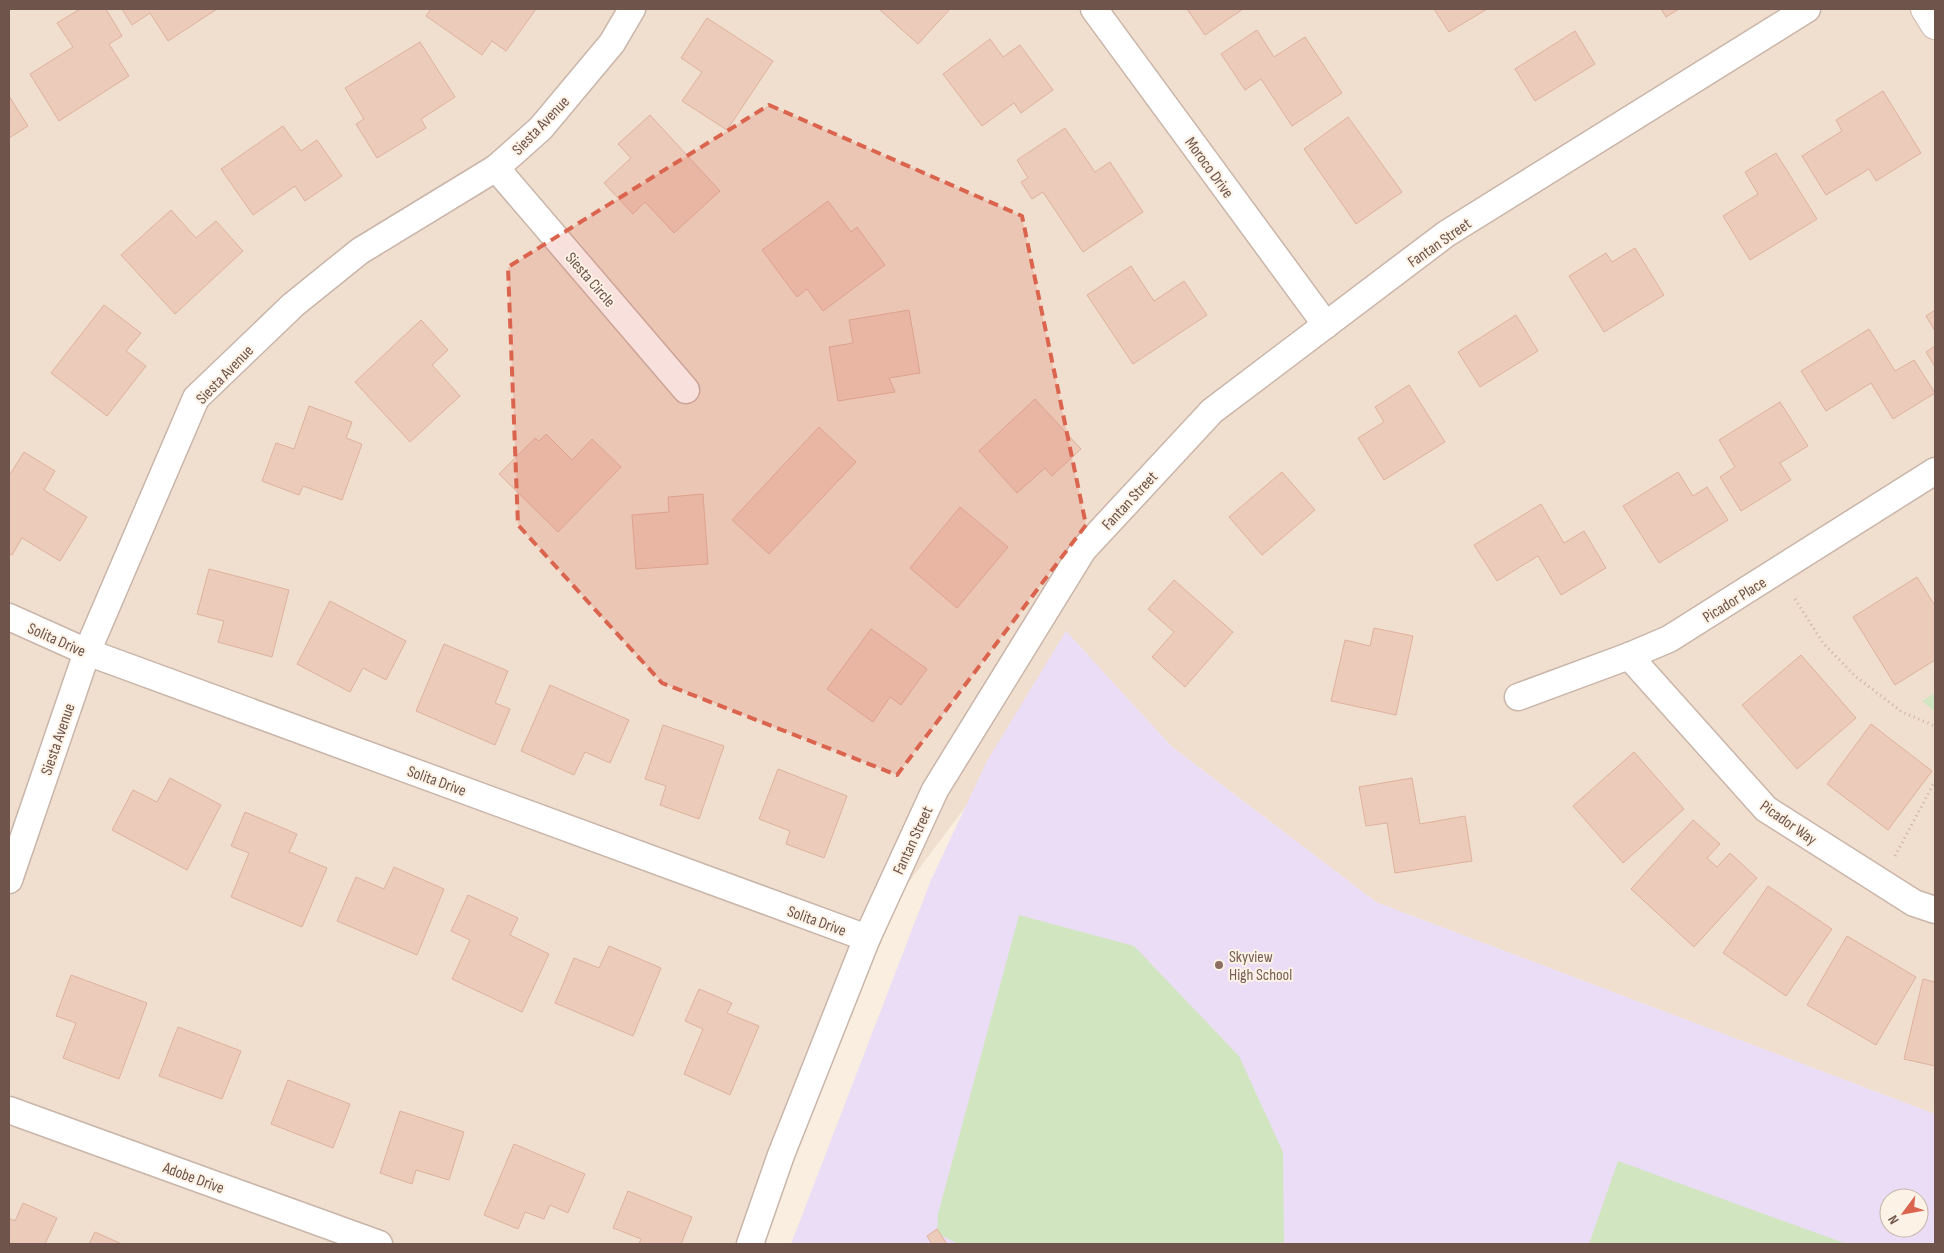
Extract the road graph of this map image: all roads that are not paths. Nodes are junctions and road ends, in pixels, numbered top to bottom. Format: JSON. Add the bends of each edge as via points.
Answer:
{"nodes":[{"id":1,"x":632,"y":9,"type":"edge"},
{"id":2,"x":1094,"y":9,"type":"edge"},
{"id":3,"x":1807,"y":9,"type":"edge"},
{"id":4,"x":1925,"y":9,"type":"edge"},
{"id":5,"x":1935,"y":25,"type":"edge"},
{"id":6,"x":496,"y":168,"type":"junction"},
{"id":7,"x":1326,"y":325,"type":"junction"},
{"id":8,"x":686,"y":390,"type":"dead end"},
{"id":9,"x":1935,"y":471,"type":"edge"},
{"id":10,"x":9,"y":617,"type":"edge"},
{"id":11,"x":87,"y":652,"type":"junction"},
{"id":12,"x":1629,"y":656,"type":"junction"},
{"id":13,"x":1518,"y":697,"type":"dead end"},
{"id":14,"x":9,"y":880,"type":"edge"},
{"id":15,"x":1935,"y":910,"type":"edge"},
{"id":16,"x":866,"y":938,"type":"junction"},
{"id":17,"x":9,"y":1110,"type":"edge"},
{"id":18,"x":379,"y":1244,"type":"edge"},
{"id":19,"x":750,"y":1244,"type":"edge"}],
"edges":[{"from":1,"to":6,"type":"street","name":"Siesta Avenue","via":[[612,42],[541,128]]},
{"from":2,"to":7,"type":"street","name":"Moroco Drive"},
{"from":3,"to":7,"type":"street","name":"Fantan Street","via":[[1446,234]]},
{"from":4,"to":5,"type":"main road"},
{"from":6,"to":8,"type":"street","name":"Siesta Circle"},
{"from":6,"to":11,"type":"street","name":"Siesta Avenue","via":[[360,251],[293,305],[196,398]]},
{"from":7,"to":16,"type":"street","name":"Fantan Street","via":[[1212,411],[1083,550],[935,790]]},
{"from":9,"to":12,"type":"street","name":"Picador Place","via":[[1670,639]]},
{"from":10,"to":11,"type":"street","name":"Solita Drive"},
{"from":11,"to":14,"type":"street","name":"Siesta Avenue"},
{"from":11,"to":16,"type":"street","name":"Solita Drive"},
{"from":12,"to":13,"type":"street","name":"Picador Place"},
{"from":12,"to":15,"type":"street","name":"Picador Way","via":[[1766,809],[1914,903]]},
{"from":16,"to":19,"type":"street","name":"Fantan Street","via":[[781,1155]]},
{"from":17,"to":18,"type":"street","name":"Adobe Drive"}]}
